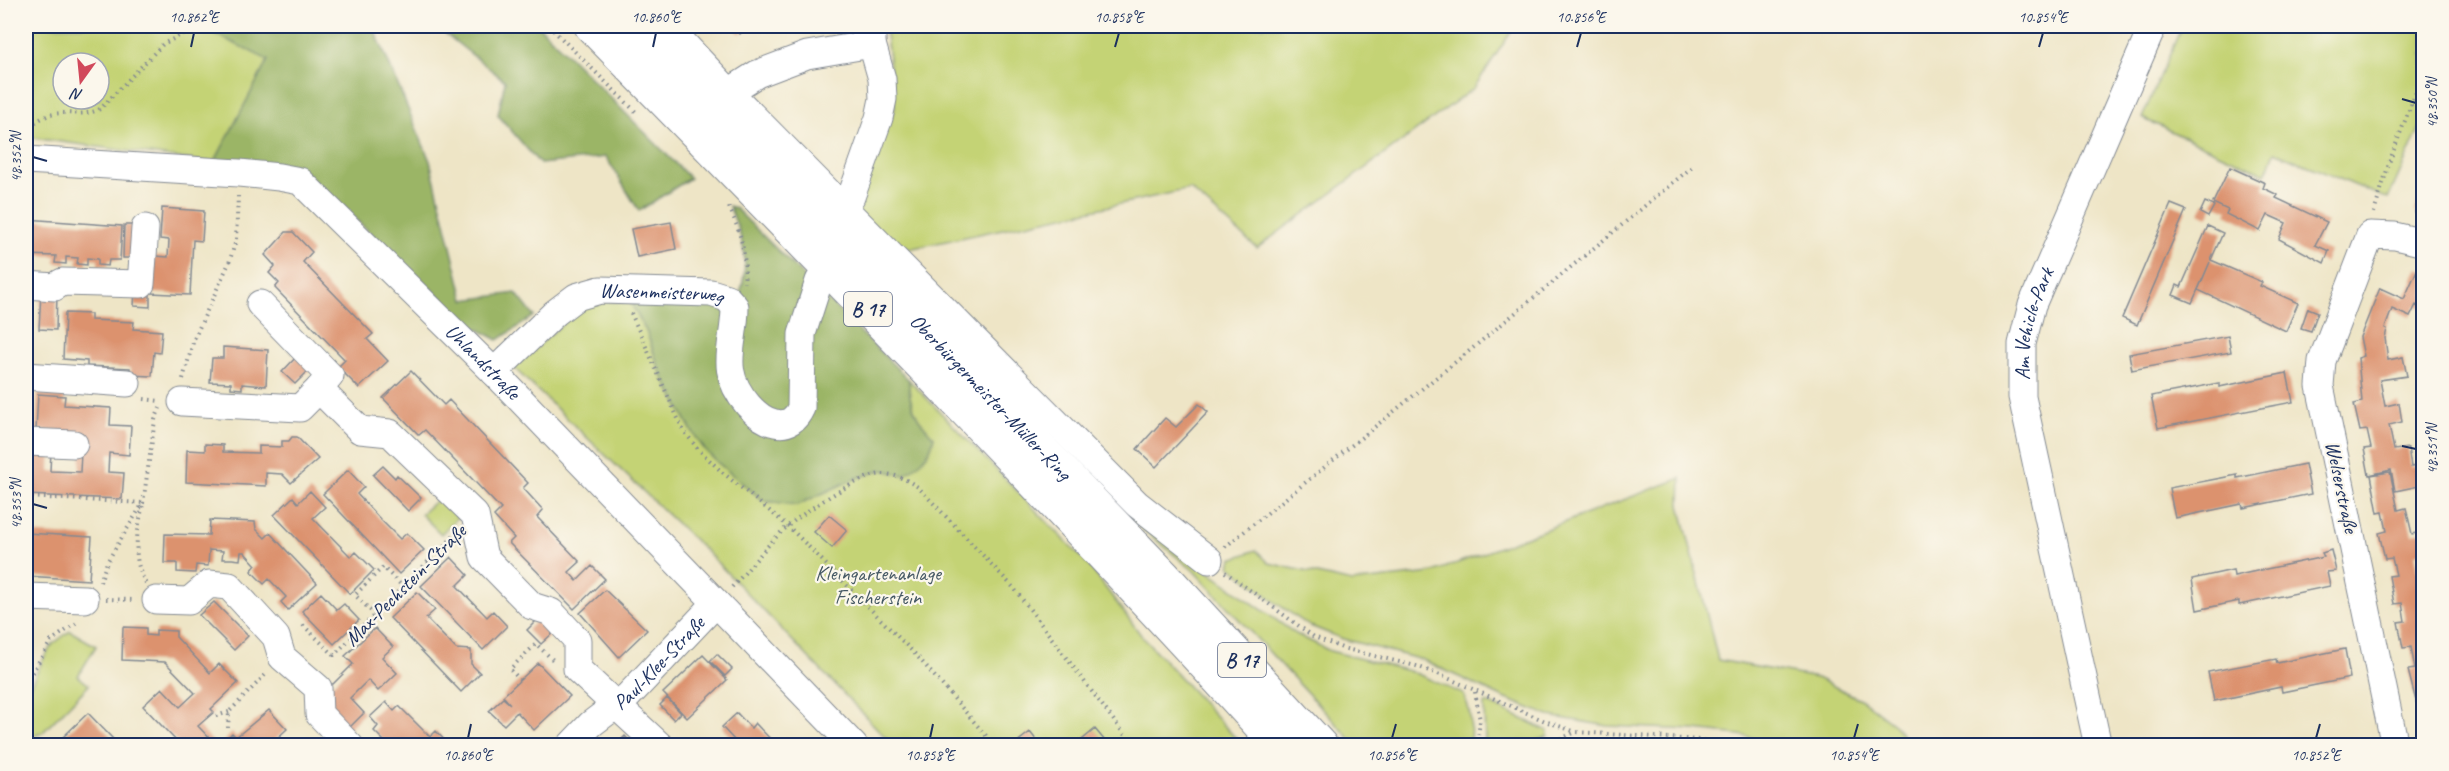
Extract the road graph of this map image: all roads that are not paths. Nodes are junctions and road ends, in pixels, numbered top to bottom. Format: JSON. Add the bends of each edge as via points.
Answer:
{"nodes":[{"id":1,"x":591,"y":26,"type":"edge"},
{"id":2,"x":632,"y":26,"type":"edge"},
{"id":3,"x":667,"y":26,"type":"edge"},
{"id":4,"x":2153,"y":26,"type":"edge"},
{"id":5,"x":872,"y":35,"type":"edge"},
{"id":6,"x":729,"y":92,"type":"junction"},
{"id":7,"x":26,"y":160,"type":"edge"},
{"id":8,"x":851,"y":197,"type":"dead end"},
{"id":9,"x":145,"y":228,"type":"dead end"},
{"id":10,"x":2424,"y":243,"type":"edge"},
{"id":11,"x":819,"y":281,"type":"dead end"},
{"id":12,"x":26,"y":285,"type":"edge"},
{"id":13,"x":260,"y":304,"type":"dead end"},
{"id":14,"x":494,"y":372,"type":"junction"},
{"id":15,"x":26,"y":376,"type":"edge"},
{"id":16,"x":127,"y":383,"type":"road end"},
{"id":17,"x":319,"y":389,"type":"junction"},
{"id":18,"x":179,"y":394,"type":"road end"},
{"id":19,"x":26,"y":441,"type":"edge"},
{"id":20,"x":74,"y":444,"type":"dead end"},
{"id":21,"x":1209,"y":560,"type":"road end"},
{"id":22,"x":26,"y":597,"type":"edge"},
{"id":23,"x":91,"y":600,"type":"road end"},
{"id":24,"x":155,"y":600,"type":"road end"},
{"id":25,"x":716,"y":603,"type":"junction"},
{"id":26,"x":618,"y":706,"type":"junction"},
{"id":27,"x":350,"y":746,"type":"edge"},
{"id":28,"x":570,"y":746,"type":"edge"},
{"id":29,"x":660,"y":746,"type":"edge"},
{"id":30,"x":854,"y":746,"type":"edge"},
{"id":31,"x":1279,"y":746,"type":"edge"},
{"id":32,"x":1321,"y":746,"type":"edge"},
{"id":33,"x":2098,"y":746,"type":"edge"},
{"id":34,"x":2395,"y":746,"type":"edge"}],
"edges":[{"from":1,"to":31,"type":"highway","name":"Oberbürgermeister-Müller-Ring","number":"B 17","via":[[1134,586]]},
{"from":2,"to":32,"type":"highway","name":"Oberbürgermeister-Müller-Ring","number":"B 17","via":[[1147,558]]},
{"from":3,"to":6,"type":"street"},
{"from":4,"to":33,"type":"street","name":"Am Vehicle-Park","via":[[2032,305],[2022,344],[2022,398]]},
{"from":5,"to":6,"type":"street","via":[[757,74]]},
{"from":5,"to":8,"type":"street","via":[[883,99]]},
{"from":6,"to":21,"type":"street","via":[[1137,504]]},
{"from":7,"to":14,"type":"street","name":"Uhlandstraße","via":[[239,173],[300,181]]},
{"from":9,"to":12,"type":"street","via":[[141,284]]},
{"from":10,"to":34,"type":"street","name":"Welserstraße","via":[[2370,235],[2322,362],[2320,386]]},
{"from":11,"to":14,"type":"street","name":"Wasenmeisterweg","via":[[802,334],[801,408],[788,423],[767,421],[743,400],[729,367],[735,307],[727,298],[711,293],[600,290],[576,297]]},
{"from":13,"to":17,"type":"street","via":[[330,376]]},
{"from":14,"to":25,"type":"street","name":"Uhlandstraße"},
{"from":15,"to":16,"type":"street"},
{"from":17,"to":18,"type":"street","via":[[300,408]]},
{"from":17,"to":26,"type":"street","name":"Max-Pechstein-Straße","via":[[360,430],[390,433],[475,515],[484,556],[532,606],[551,612],[577,640],[577,669]]},
{"from":19,"to":20,"type":"street"},
{"from":22,"to":23,"type":"street"},
{"from":24,"to":27,"type":"street","via":[[189,601],[209,584],[229,586],[276,637],[282,657],[318,688],[319,714]]},
{"from":25,"to":26,"type":"street","name":"Paul-Klee-Straße"},
{"from":25,"to":30,"type":"street","name":"Uhlandstraße"},
{"from":26,"to":28,"type":"street","name":"Paul-Klee-Straße","via":[[591,724]]},
{"from":26,"to":29,"type":"street","name":"Max-Pechstein-Straße"}]}
